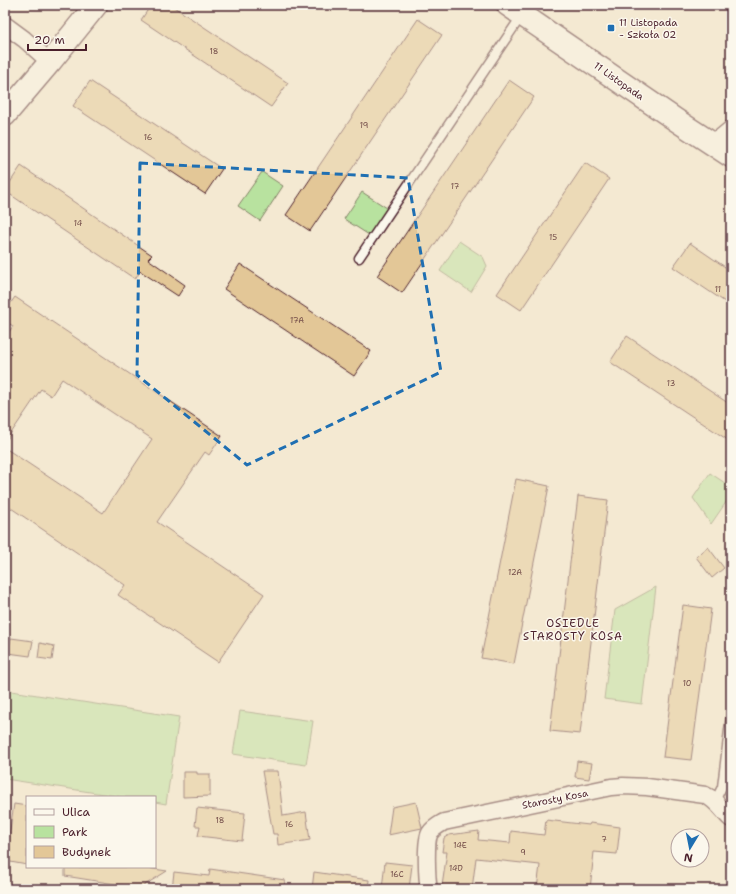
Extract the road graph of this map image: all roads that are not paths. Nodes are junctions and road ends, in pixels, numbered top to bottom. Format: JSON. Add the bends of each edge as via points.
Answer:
{"nodes":[{"id":1,"x":96,"y":5,"type":"edge"},
{"id":2,"x":515,"y":10,"type":"edge"},
{"id":3,"x":5,"y":25,"type":"edge"},
{"id":4,"x":50,"y":62,"type":"junction"},
{"id":5,"x":5,"y":115,"type":"edge"},
{"id":6,"x":731,"y":129,"type":"edge"},
{"id":7,"x":713,"y":144,"type":"junction"},
{"id":8,"x":731,"y":156,"type":"edge"},
{"id":9,"x":359,"y":258,"type":"dead end"},
{"id":10,"x":731,"y":714,"type":"edge"},
{"id":11,"x":715,"y":801,"type":"junction"},
{"id":12,"x":731,"y":819,"type":"edge"},
{"id":13,"x":428,"y":889,"type":"edge"}],
"edges":[{"from":1,"to":4,"type":"street"},
{"from":2,"to":7,"type":"street","name":"11 Listopada"},
{"from":2,"to":9,"type":"lane"},
{"from":3,"to":4,"type":"street"},
{"from":4,"to":5,"type":"street"},
{"from":6,"to":7,"type":"street"},
{"from":7,"to":8,"type":"street","name":"11 Listopada"},
{"from":10,"to":11,"type":"lane","via":[[722,787]]},
{"from":11,"to":12,"type":"street","name":"Starosty Kosa"},
{"from":11,"to":13,"type":"street","name":"Starosty Kosa","via":[[697,793],[623,786],[444,822],[435,827],[428,836]]}]}
